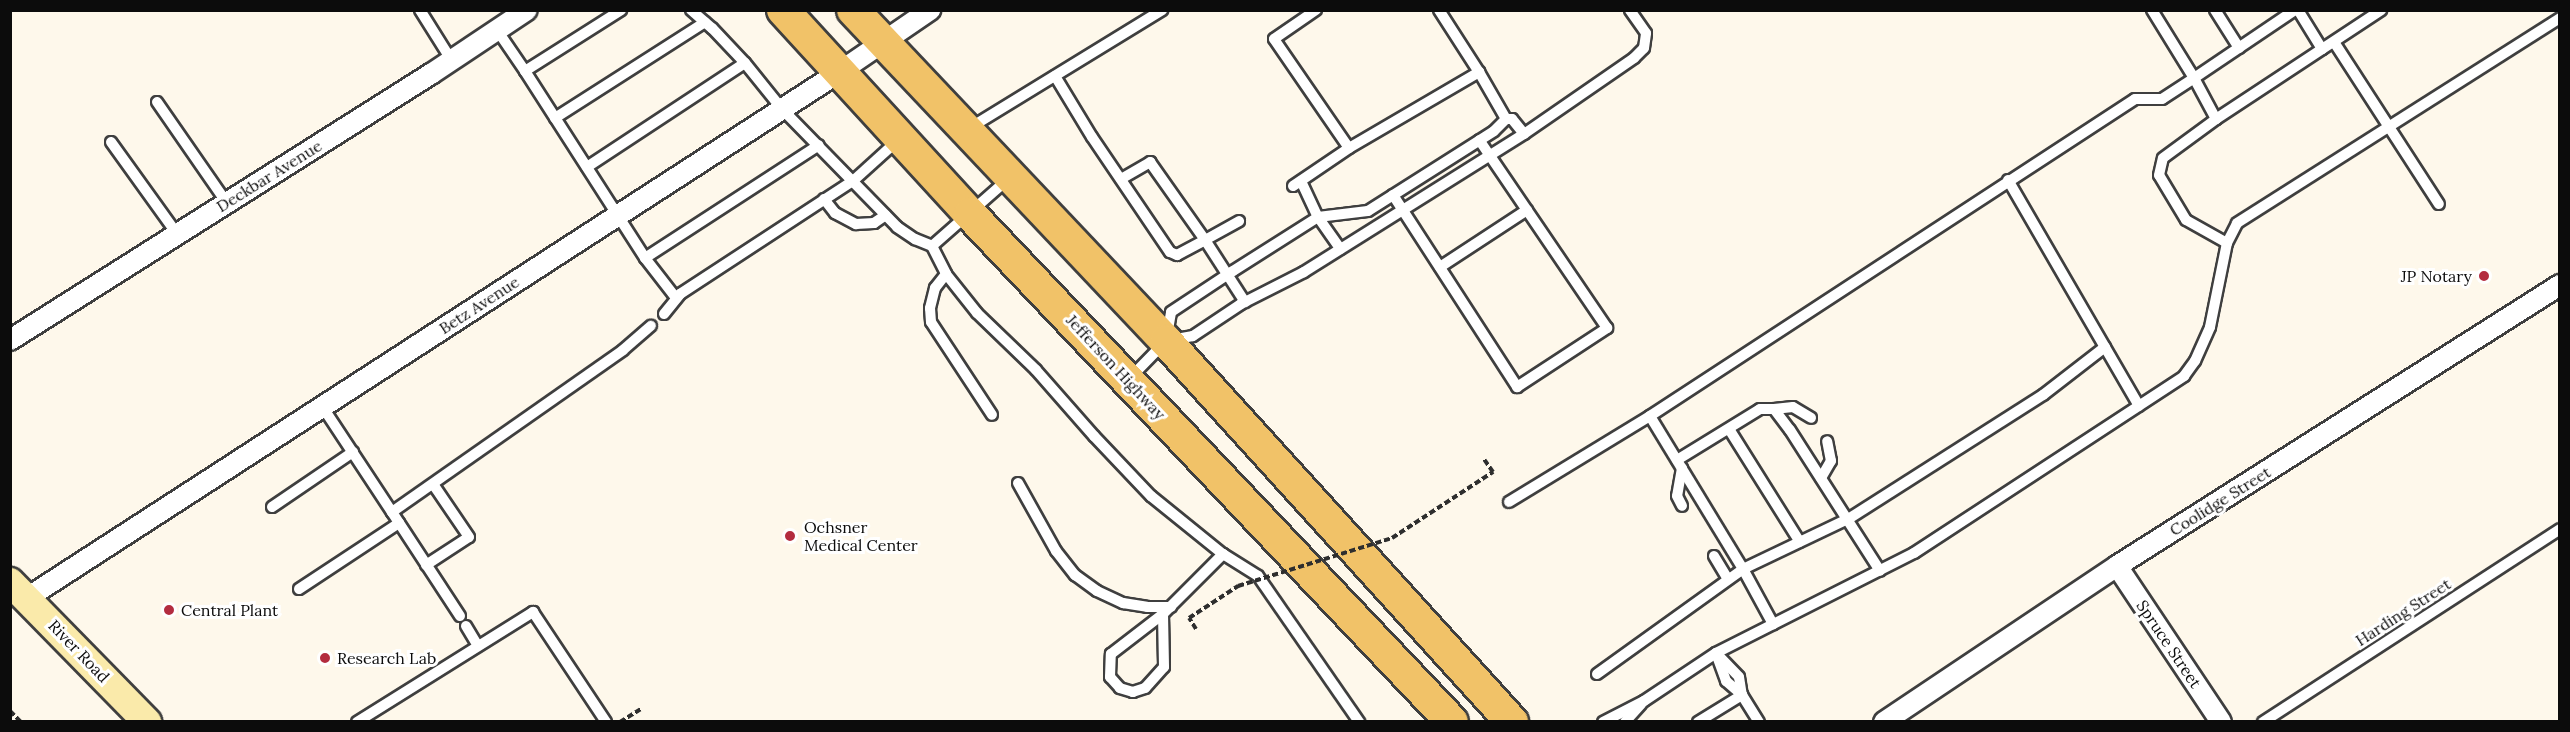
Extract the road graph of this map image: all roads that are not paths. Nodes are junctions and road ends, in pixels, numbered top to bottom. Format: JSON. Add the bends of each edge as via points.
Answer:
{"nodes":[{"id":1,"x":420,"y":10,"type":"edge"},
{"id":2,"x":526,"y":10,"type":"edge"},
{"id":3,"x":621,"y":10,"type":"edge"},
{"id":4,"x":691,"y":10,"type":"edge"},
{"id":5,"x":783,"y":10,"type":"edge"},
{"id":6,"x":853,"y":10,"type":"edge"},
{"id":7,"x":930,"y":10,"type":"edge"},
{"id":8,"x":1162,"y":10,"type":"edge"},
{"id":9,"x":1317,"y":10,"type":"edge"},
{"id":10,"x":1439,"y":10,"type":"edge"},
{"id":11,"x":1630,"y":10,"type":"edge"},
{"id":12,"x":2152,"y":10,"type":"edge"},
{"id":13,"x":2215,"y":10,"type":"edge"},
{"id":14,"x":2296,"y":10,"type":"edge"},
{"id":15,"x":2381,"y":10,"type":"edge"},
{"id":16,"x":2559,"y":18,"type":"edge"},
{"id":17,"x":705,"y":22,"type":"junction"},
{"id":18,"x":497,"y":30,"type":"junction"},
{"id":19,"x":882,"y":42,"type":"junction"},
{"id":20,"x":2334,"y":42,"type":"junction"},
{"id":21,"x":2239,"y":48,"type":"junction"},
{"id":22,"x":2322,"y":49,"type":"junction"},
{"id":23,"x":452,"y":61,"type":"junction"},
{"id":24,"x":746,"y":63,"type":"junction"},
{"id":25,"x":525,"y":71,"type":"junction"},
{"id":26,"x":1479,"y":72,"type":"junction"},
{"id":27,"x":838,"y":73,"type":"junction"},
{"id":28,"x":1055,"y":76,"type":"junction"},
{"id":29,"x":2194,"y":78,"type":"junction"},
{"id":30,"x":157,"y":102,"type":"dead end"},
{"id":31,"x":782,"y":109,"type":"junction"},
{"id":32,"x":555,"y":118,"type":"junction"},
{"id":33,"x":2216,"y":118,"type":"junction"},
{"id":34,"x":1506,"y":119,"type":"junction"},
{"id":35,"x":2389,"y":127,"type":"junction"},
{"id":36,"x":967,"y":130,"type":"junction"},
{"id":37,"x":1524,"y":134,"type":"junction"},
{"id":38,"x":900,"y":138,"type":"junction"},
{"id":39,"x":1479,"y":140,"type":"junction"},
{"id":40,"x":111,"y":141,"type":"dead end"},
{"id":41,"x":819,"y":145,"type":"junction"},
{"id":42,"x":1349,"y":148,"type":"junction"},
{"id":43,"x":1490,"y":155,"type":"junction"},
{"id":44,"x":587,"y":167,"type":"junction"},
{"id":45,"x":1011,"y":176,"type":"junction"},
{"id":46,"x":1121,"y":179,"type":"junction"},
{"id":47,"x":854,"y":180,"type":"junction"},
{"id":48,"x":2008,"y":180,"type":"junction"},
{"id":49,"x":1393,"y":195,"type":"junction"},
{"id":50,"x":824,"y":199,"type":"junction"},
{"id":51,"x":227,"y":203,"type":"junction"},
{"id":52,"x":2439,"y":204,"type":"dead end"},
{"id":53,"x":1403,"y":210,"type":"junction"},
{"id":54,"x":1527,"y":210,"type":"junction"},
{"id":55,"x":970,"y":214,"type":"junction"},
{"id":56,"x":618,"y":215,"type":"junction"},
{"id":57,"x":886,"y":215,"type":"junction"},
{"id":58,"x":1318,"y":217,"type":"junction"},
{"id":59,"x":1239,"y":221,"type":"dead end"},
{"id":60,"x":177,"y":234,"type":"junction"},
{"id":61,"x":1205,"y":240,"type":"junction"},
{"id":62,"x":2227,"y":243,"type":"junction"},
{"id":63,"x":932,"y":246,"type":"junction"},
{"id":64,"x":1340,"y":249,"type":"junction"},
{"id":65,"x":645,"y":258,"type":"junction"},
{"id":66,"x":1440,"y":267,"type":"junction"},
{"id":67,"x":946,"y":274,"type":"junction"},
{"id":68,"x":1228,"y":275,"type":"junction"},
{"id":69,"x":2559,"y":285,"type":"edge"},
{"id":70,"x":676,"y":298,"type":"junction"},
{"id":71,"x":1245,"y":302,"type":"junction"},
{"id":72,"x":664,"y":314,"type":"dead end"},
{"id":73,"x":651,"y":326,"type":"dead end"},
{"id":74,"x":10,"y":340,"type":"edge"},
{"id":75,"x":1166,"y":341,"type":"junction"},
{"id":76,"x":2105,"y":347,"type":"junction"},
{"id":77,"x":1128,"y":380,"type":"junction"},
{"id":78,"x":322,"y":406,"type":"junction"},
{"id":79,"x":2139,"y":406,"type":"junction"},
{"id":80,"x":1774,"y":409,"type":"junction"},
{"id":81,"x":992,"y":416,"type":"dead end"},
{"id":82,"x":1650,"y":417,"type":"junction"},
{"id":83,"x":1811,"y":418,"type":"dead end"},
{"id":84,"x":1729,"y":429,"type":"junction"},
{"id":85,"x":1827,"y":441,"type":"dead end"},
{"id":86,"x":353,"y":452,"type":"junction"},
{"id":87,"x":1679,"y":464,"type":"junction"},
{"id":88,"x":1821,"y":478,"type":"junction"},
{"id":89,"x":1018,"y":483,"type":"dead end"},
{"id":90,"x":433,"y":484,"type":"junction"},
{"id":91,"x":1509,"y":502,"type":"dead end"},
{"id":92,"x":1682,"y":506,"type":"dead end"},
{"id":93,"x":272,"y":507,"type":"dead end"},
{"id":94,"x":392,"y":512,"type":"junction"},
{"id":95,"x":1848,"y":519,"type":"junction"},
{"id":96,"x":399,"y":523,"type":"junction"},
{"id":97,"x":2559,"y":529,"type":"edge"},
{"id":98,"x":1800,"y":542,"type":"junction"},
{"id":99,"x":1223,"y":554,"type":"junction"},
{"id":100,"x":1714,"y":556,"type":"dead end"},
{"id":101,"x":426,"y":565,"type":"junction"},
{"id":102,"x":2117,"y":566,"type":"junction"},
{"id":103,"x":1743,"y":569,"type":"junction"},
{"id":104,"x":1881,"y":571,"type":"junction"},
{"id":105,"x":1728,"y":579,"type":"junction"},
{"id":106,"x":299,"y":589,"type":"dead end"},
{"id":107,"x":19,"y":590,"type":"edge"},
{"id":108,"x":1167,"y":610,"type":"junction"},
{"id":109,"x":1773,"y":624,"type":"junction"},
{"id":110,"x":478,"y":646,"type":"junction"},
{"id":111,"x":1716,"y":653,"type":"junction"},
{"id":112,"x":1597,"y":674,"type":"dead end"},
{"id":113,"x":1742,"y":694,"type":"junction"},
{"id":114,"x":1644,"y":700,"type":"junction"},
{"id":115,"x":1444,"y":718,"type":"edge"},
{"id":116,"x":1631,"y":719,"type":"edge"},
{"id":117,"x":147,"y":722,"type":"edge"},
{"id":118,"x":357,"y":722,"type":"edge"},
{"id":119,"x":606,"y":722,"type":"edge"},
{"id":120,"x":1359,"y":722,"type":"edge"},
{"id":121,"x":1512,"y":722,"type":"edge"},
{"id":122,"x":1603,"y":722,"type":"edge"},
{"id":123,"x":1698,"y":722,"type":"edge"},
{"id":124,"x":1759,"y":722,"type":"edge"},
{"id":125,"x":1884,"y":722,"type":"edge"},
{"id":126,"x":2222,"y":722,"type":"edge"},
{"id":127,"x":2263,"y":722,"type":"edge"}],
"edges":[{"from":1,"to":23,"type":"lane"},
{"from":2,"to":18,"type":"street","name":"Deckbar Avenue"},
{"from":3,"to":25,"type":"lane"},
{"from":4,"to":17,"type":"lane"},
{"from":5,"to":27,"type":"main road","name":"Jefferson Highway"},
{"from":6,"to":19,"type":"main road"},
{"from":7,"to":19,"type":"street","name":"Betz Avenue"},
{"from":8,"to":28,"type":"lane"},
{"from":9,"to":42,"type":"lane","via":[[1274,39]]},
{"from":10,"to":26,"type":"lane"},
{"from":11,"to":37,"type":"lane","via":[[1646,33],[1644,48]]},
{"from":12,"to":29,"type":"lane"},
{"from":13,"to":21,"type":"lane"},
{"from":14,"to":21,"type":"lane"},
{"from":14,"to":22,"type":"lane"},
{"from":15,"to":20,"type":"lane"},
{"from":16,"to":35,"type":"lane"},
{"from":17,"to":24,"type":"lane"},
{"from":17,"to":32,"type":"lane"},
{"from":18,"to":23,"type":"street","name":"Deckbar Avenue"},
{"from":18,"to":25,"type":"lane"},
{"from":19,"to":27,"type":"street","name":"Betz Avenue"},
{"from":19,"to":36,"type":"main road"},
{"from":20,"to":22,"type":"lane"},
{"from":20,"to":35,"type":"lane"},
{"from":21,"to":29,"type":"lane"},
{"from":22,"to":33,"type":"lane"},
{"from":23,"to":51,"type":"street","name":"Deckbar Avenue"},
{"from":24,"to":31,"type":"lane"},
{"from":24,"to":44,"type":"lane"},
{"from":25,"to":32,"type":"lane"},
{"from":26,"to":34,"type":"lane"},
{"from":26,"to":42,"type":"lane"},
{"from":27,"to":31,"type":"street","name":"Betz Avenue"},
{"from":27,"to":38,"type":"main road","name":"Jefferson Highway"},
{"from":28,"to":36,"type":"lane"},
{"from":28,"to":46,"type":"lane"},
{"from":29,"to":33,"type":"lane"},
{"from":29,"to":48,"type":"lane","via":[[2162,99],[2135,99]]},
{"from":30,"to":51,"type":"lane"},
{"from":31,"to":41,"type":"lane"},
{"from":31,"to":56,"type":"street","name":"Betz Avenue"},
{"from":32,"to":44,"type":"lane"},
{"from":33,"to":62,"type":"lane","via":[[2163,158],[2159,175],[2186,220]]},
{"from":34,"to":37,"type":"lane","via":[[1512,119]]},
{"from":34,"to":39,"type":"lane"},
{"from":35,"to":52,"type":"lane"},
{"from":35,"to":62,"type":"lane","via":[[2237,223]]},
{"from":36,"to":45,"type":"main road"},
{"from":37,"to":43,"type":"lane"},
{"from":38,"to":47,"type":"lane"},
{"from":38,"to":55,"type":"main road","name":"Jefferson Highway"},
{"from":39,"to":43,"type":"lane"},
{"from":39,"to":49,"type":"lane"},
{"from":40,"to":60,"type":"lane"},
{"from":41,"to":47,"type":"lane"},
{"from":41,"to":65,"type":"lane"},
{"from":42,"to":58,"type":"lane","via":[[1297,183]]},
{"from":43,"to":53,"type":"lane"},
{"from":43,"to":54,"type":"lane"},
{"from":44,"to":56,"type":"lane"},
{"from":45,"to":55,"type":"lane"},
{"from":45,"to":75,"type":"main road"},
{"from":46,"to":61,"type":"lane","via":[[1170,252],[1177,255]]},
{"from":46,"to":61,"type":"lane","via":[[1150,162]]},
{"from":47,"to":50,"type":"lane"},
{"from":47,"to":57,"type":"lane"},
{"from":48,"to":76,"type":"lane"},
{"from":48,"to":82,"type":"lane"},
{"from":49,"to":53,"type":"lane"},
{"from":49,"to":58,"type":"lane","via":[[1368,211]]},
{"from":50,"to":57,"type":"lane","via":[[836,213],[856,224],[874,223]]},
{"from":50,"to":70,"type":"lane"},
{"from":51,"to":60,"type":"street","name":"Deckbar Avenue"},
{"from":53,"to":64,"type":"lane"},
{"from":53,"to":66,"type":"lane"},
{"from":54,"to":66,"type":"lane"},
{"from":54,"to":66,"type":"lane","via":[[1607,328],[1517,387]]},
{"from":55,"to":63,"type":"lane"},
{"from":55,"to":77,"type":"main road","name":"Jefferson Highway"},
{"from":56,"to":65,"type":"lane"},
{"from":56,"to":78,"type":"street","name":"Betz Avenue"},
{"from":57,"to":63,"type":"lane","via":[[897,227]]},
{"from":58,"to":64,"type":"lane"},
{"from":58,"to":68,"type":"lane"},
{"from":59,"to":61,"type":"lane"},
{"from":60,"to":74,"type":"street","name":"Deckbar Avenue"},
{"from":61,"to":68,"type":"lane"},
{"from":62,"to":79,"type":"lane","via":[[2210,327],[2195,361],[2184,376]]},
{"from":63,"to":67,"type":"lane"},
{"from":64,"to":71,"type":"lane"},
{"from":65,"to":70,"type":"lane"},
{"from":67,"to":81,"type":"lane","via":[[935,288],[931,322]]},
{"from":67,"to":99,"type":"lane","via":[[977,313],[1036,370],[1151,496]]},
{"from":68,"to":71,"type":"lane"},
{"from":68,"to":75,"type":"lane","via":[[1171,312]]},
{"from":69,"to":102,"type":"street","name":"Coolidge Street"},
{"from":70,"to":72,"type":"lane"},
{"from":71,"to":75,"type":"lane","via":[[1192,336]]},
{"from":73,"to":90,"type":"lane"},
{"from":75,"to":77,"type":"lane"},
{"from":75,"to":121,"type":"main road"},
{"from":76,"to":79,"type":"lane"},
{"from":76,"to":95,"type":"lane","via":[[2043,394]]},
{"from":77,"to":115,"type":"main road","name":"Jefferson Highway"},
{"from":78,"to":86,"type":"lane"},
{"from":78,"to":107,"type":"street","name":"Betz Avenue"},
{"from":79,"to":104,"type":"lane"},
{"from":80,"to":83,"type":"lane","via":[[1793,407]]},
{"from":80,"to":84,"type":"lane","via":[[1761,410]]},
{"from":80,"to":88,"type":"lane"},
{"from":82,"to":87,"type":"lane"},
{"from":82,"to":91,"type":"lane"},
{"from":84,"to":87,"type":"lane"},
{"from":84,"to":98,"type":"lane"},
{"from":85,"to":88,"type":"lane","via":[[1831,461]]},
{"from":86,"to":93,"type":"lane"},
{"from":86,"to":94,"type":"lane"},
{"from":87,"to":92,"type":"lane","via":[[1677,496]]},
{"from":87,"to":103,"type":"lane"},
{"from":88,"to":95,"type":"lane"},
{"from":89,"to":108,"type":"lane","via":[[1056,551],[1075,575],[1123,603]]},
{"from":90,"to":94,"type":"lane"},
{"from":90,"to":101,"type":"lane","via":[[469,537]]},
{"from":94,"to":96,"type":"lane"},
{"from":95,"to":98,"type":"lane"},
{"from":95,"to":104,"type":"lane"},
{"from":96,"to":101,"type":"lane"},
{"from":96,"to":106,"type":"lane"},
{"from":97,"to":127,"type":"lane","name":"Harding Street"},
{"from":98,"to":103,"type":"lane"},
{"from":99,"to":108,"type":"lane"},
{"from":99,"to":120,"type":"lane","via":[[1258,576]]},
{"from":100,"to":105,"type":"lane"},
{"from":101,"to":110,"type":"lane"},
{"from":102,"to":125,"type":"street","name":"Coolidge Street"},
{"from":102,"to":126,"type":"street","name":"Spruce Street"},
{"from":103,"to":105,"type":"lane"},
{"from":103,"to":109,"type":"lane"},
{"from":104,"to":109,"type":"lane"},
{"from":105,"to":112,"type":"lane"},
{"from":107,"to":117,"type":"main road","name":"River Road"},
{"from":108,"to":108,"type":"lane","via":[[1111,654],[1110,677],[1120,688],[1133,692],[1145,688],[1164,667]]},
{"from":109,"to":111,"type":"lane"},
{"from":110,"to":118,"type":"lane"},
{"from":110,"to":119,"type":"lane","via":[[533,612]]},
{"from":111,"to":113,"type":"lane","via":[[1739,676]]},
{"from":111,"to":114,"type":"lane"},
{"from":113,"to":123,"type":"lane"},
{"from":113,"to":124,"type":"lane"},
{"from":114,"to":116,"type":"lane"},
{"from":114,"to":122,"type":"lane"}]}
